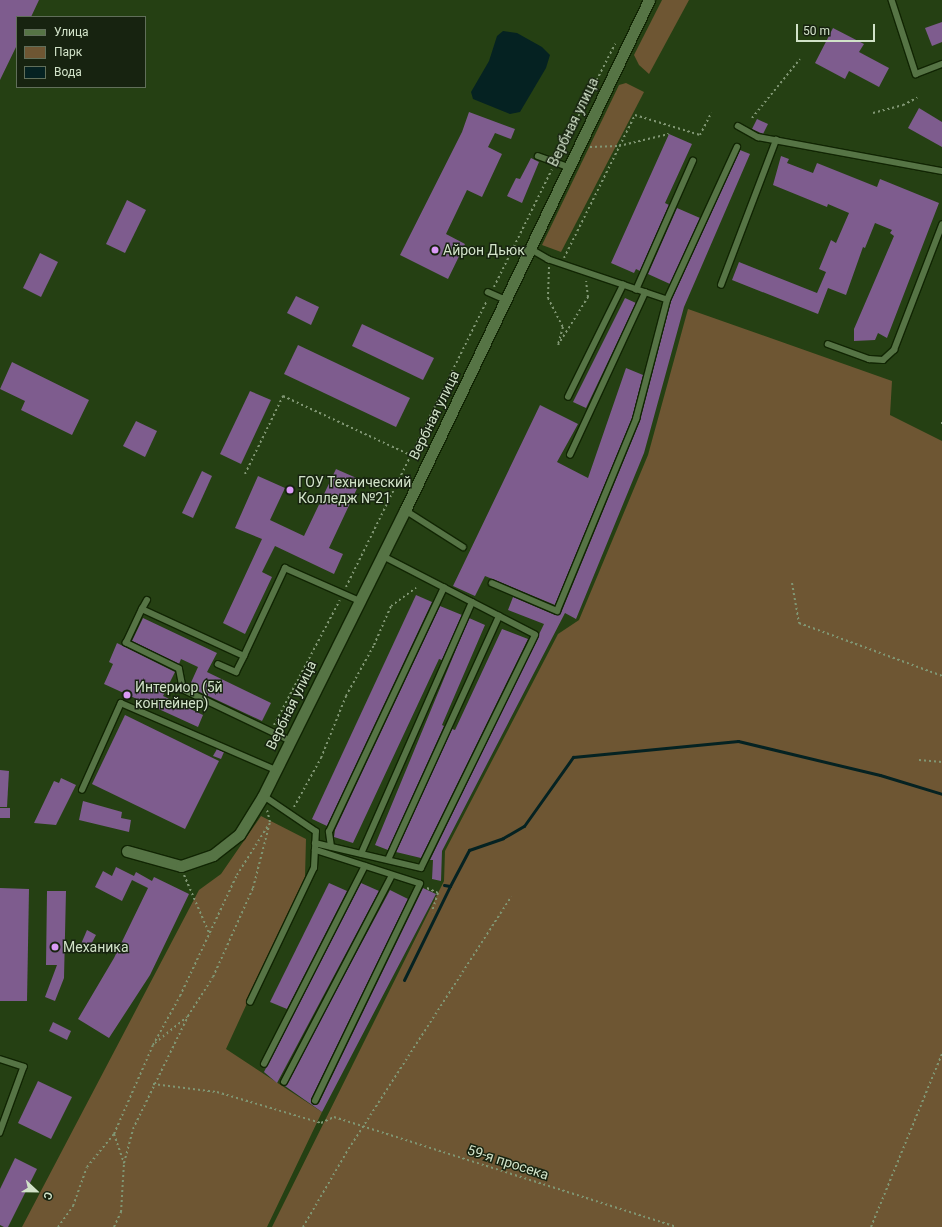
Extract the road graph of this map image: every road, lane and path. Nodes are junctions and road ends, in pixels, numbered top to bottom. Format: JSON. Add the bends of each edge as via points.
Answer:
{"nodes":[{"id":1,"x":649,"y":0,"type":"edge"},
{"id":2,"x":894,"y":0,"type":"edge"},
{"id":3,"x":616,"y":42,"type":"dead end"},
{"id":4,"x":800,"y":59,"type":"dead end"},
{"id":5,"x":942,"y":64,"type":"edge"},
{"id":6,"x":917,"y":98,"type":"dead end"},
{"id":7,"x":711,"y":112,"type":"dead end"},
{"id":8,"x":873,"y":113,"type":"dead end"},
{"id":9,"x":752,"y":118,"type":"dead end"},
{"id":10,"x":738,"y":126,"type":"dead end"},
{"id":11,"x":669,"y":134,"type":"dead end"},
{"id":12,"x":776,"y":140,"type":"junction"},
{"id":13,"x":619,"y":146,"type":"junction"},
{"id":14,"x":578,"y":147,"type":"junction"},
{"id":15,"x":737,"y":147,"type":"dead end"},
{"id":16,"x":538,"y":156,"type":"dead end"},
{"id":17,"x":693,"y":161,"type":"dead end"},
{"id":18,"x":555,"y":163,"type":"junction"},
{"id":19,"x":568,"y":168,"type":"junction"},
{"id":20,"x":942,"y":171,"type":"edge"},
{"id":21,"x":942,"y":225,"type":"edge"},
{"id":22,"x":530,"y":249,"type":"junction"},
{"id":23,"x":549,"y":260,"type":"junction"},
{"id":24,"x":561,"y":264,"type":"junction"},
{"id":25,"x":585,"y":272,"type":"junction"},
{"id":26,"x":624,"y":285,"type":"junction"},
{"id":27,"x":721,"y":285,"type":"dead end"},
{"id":28,"x":636,"y":290,"type":"junction"},
{"id":29,"x":489,"y":292,"type":"junction"},
{"id":30,"x":645,"y":293,"type":"junction"},
{"id":31,"x":506,"y":300,"type":"junction"},
{"id":32,"x":667,"y":300,"type":"junction"},
{"id":33,"x":828,"y":344,"type":"dead end"},
{"id":34,"x":568,"y":397,"type":"dead end"},
{"id":35,"x":570,"y":455,"type":"dead end"},
{"id":36,"x":410,"y":456,"type":"junction"},
{"id":37,"x":245,"y":474,"type":"dead end"},
{"id":38,"x":405,"y":510,"type":"junction"},
{"id":39,"x":463,"y":547,"type":"dead end"},
{"id":40,"x":382,"y":556,"type":"junction"},
{"id":41,"x":492,"y":583,"type":"dead end"},
{"id":42,"x":792,"y":583,"type":"dead end"},
{"id":43,"x":416,"y":588,"type":"dead end"},
{"id":44,"x":444,"y":588,"type":"junction"},
{"id":45,"x":343,"y":593,"type":"junction"},
{"id":46,"x":147,"y":600,"type":"dead end"},
{"id":47,"x":360,"y":601,"type":"junction"},
{"id":48,"x":472,"y":602,"type":"junction"},
{"id":49,"x":142,"y":608,"type":"junction"},
{"id":50,"x":499,"y":616,"type":"junction"},
{"id":51,"x":244,"y":656,"type":"junction"},
{"id":52,"x":218,"y":664,"type":"dead end"},
{"id":53,"x":942,"y":676,"type":"edge"},
{"id":54,"x":270,"y":732,"type":"junction"},
{"id":55,"x":290,"y":741,"type":"junction"},
{"id":56,"x":920,"y":760,"type":"dead end"},
{"id":57,"x":942,"y":762,"type":"edge"},
{"id":58,"x":276,"y":770,"type":"junction"},
{"id":59,"x":82,"y":790,"type":"dead end"},
{"id":60,"x":263,"y":796,"type":"junction"},
{"id":61,"x":289,"y":815,"type":"junction"},
{"id":62,"x":270,"y":822,"type":"junction"},
{"id":63,"x":316,"y":843,"type":"junction"},
{"id":64,"x":331,"y":846,"type":"junction"},
{"id":65,"x":315,"y":850,"type":"junction"},
{"id":66,"x":127,"y":851,"type":"dead end"},
{"id":67,"x":361,"y":854,"type":"junction"},
{"id":68,"x":388,"y":860,"type":"junction"},
{"id":69,"x":180,"y":866,"type":"junction"},
{"id":70,"x":365,"y":866,"type":"junction"},
{"id":71,"x":392,"y":875,"type":"junction"},
{"id":72,"x":420,"y":884,"type":"junction"},
{"id":73,"x":511,"y":897,"type":"dead end"},
{"id":74,"x":432,"y":912,"type":"dead end"},
{"id":75,"x":210,"y":935,"type":"junction"},
{"id":76,"x":250,"y":1002,"type":"dead end"},
{"id":77,"x":188,"y":1016,"type":"junction"},
{"id":78,"x":153,"y":1045,"type":"junction"},
{"id":79,"x":942,"y":1054,"type":"edge"},
{"id":80,"x":0,"y":1059,"type":"edge"},
{"id":81,"x":264,"y":1064,"type":"dead end"},
{"id":82,"x":284,"y":1082,"type":"dead end"},
{"id":83,"x":153,"y":1084,"type":"junction"},
{"id":84,"x":315,"y":1101,"type":"dead end"},
{"id":85,"x":364,"y":1126,"type":"junction"},
{"id":86,"x":0,"y":1133,"type":"edge"},
{"id":87,"x":114,"y":1134,"type":"junction"},
{"id":88,"x":124,"y":1163,"type":"junction"},
{"id":89,"x":58,"y":1227,"type":"edge"},
{"id":90,"x":114,"y":1227,"type":"edge"},
{"id":91,"x":304,"y":1227,"type":"edge"},
{"id":92,"x":676,"y":1227,"type":"edge"},
{"id":93,"x":871,"y":1227,"type":"edge"}],
"edges":[{"from":1,"to":14,"type":"street","name":"Вербная улица"},
{"from":2,"to":5,"type":"lane","via":[[916,74]]},
{"from":3,"to":18,"type":"path"},
{"from":4,"to":9,"type":"path"},
{"from":6,"to":8,"type":"path","via":[[903,105]]},
{"from":7,"to":13,"type":"path","via":[[700,135],[635,115]]},
{"from":10,"to":12,"type":"lane","via":[[758,137]]},
{"from":11,"to":13,"type":"path"},
{"from":12,"to":20,"type":"lane"},
{"from":12,"to":27,"type":"lane"},
{"from":13,"to":14,"type":"path"},
{"from":13,"to":24,"type":"path"},
{"from":14,"to":19,"type":"street","name":"Вербная улица"},
{"from":15,"to":32,"type":"lane"},
{"from":16,"to":18,"type":"lane"},
{"from":17,"to":28,"type":"lane"},
{"from":18,"to":19,"type":"lane"},
{"from":18,"to":29,"type":"path"},
{"from":19,"to":22,"type":"street","name":"Вербная улица"},
{"from":21,"to":33,"type":"lane","via":[[894,350],[883,360],[869,359]]},
{"from":22,"to":23,"type":"lane"},
{"from":22,"to":31,"type":"street","name":"Вербная улица"},
{"from":23,"to":24,"type":"lane"},
{"from":23,"to":25,"type":"path","via":[[548,298],[563,327],[558,345],[588,297]]},
{"from":24,"to":25,"type":"lane"},
{"from":25,"to":26,"type":"lane"},
{"from":26,"to":28,"type":"lane"},
{"from":26,"to":34,"type":"lane"},
{"from":28,"to":30,"type":"lane"},
{"from":29,"to":31,"type":"lane"},
{"from":29,"to":36,"type":"path"},
{"from":30,"to":32,"type":"lane"},
{"from":30,"to":35,"type":"lane"},
{"from":31,"to":38,"type":"street","name":"Вербная улица"},
{"from":32,"to":41,"type":"lane","via":[[636,419],[557,611]]},
{"from":36,"to":37,"type":"path","via":[[283,396]]},
{"from":36,"to":45,"type":"path"},
{"from":38,"to":39,"type":"lane"},
{"from":38,"to":40,"type":"street","name":"Вербная улица"},
{"from":40,"to":44,"type":"lane"},
{"from":40,"to":47,"type":"street","name":"Вербная улица"},
{"from":42,"to":53,"type":"path","via":[[799,622]]},
{"from":43,"to":61,"type":"path","via":[[390,606],[374,645],[346,696],[321,758]]},
{"from":44,"to":48,"type":"lane"},
{"from":44,"to":64,"type":"lane","via":[[329,832]]},
{"from":45,"to":47,"type":"lane"},
{"from":45,"to":51,"type":"lane","via":[[285,568]]},
{"from":45,"to":54,"type":"path"},
{"from":46,"to":49,"type":"lane"},
{"from":47,"to":55,"type":"street","name":"Вербная улица"},
{"from":48,"to":50,"type":"lane"},
{"from":48,"to":67,"type":"lane"},
{"from":49,"to":51,"type":"lane"},
{"from":49,"to":54,"type":"lane","via":[[126,644],[179,669],[183,690]]},
{"from":50,"to":68,"type":"lane"},
{"from":50,"to":68,"type":"lane","via":[[535,635],[421,868]]},
{"from":51,"to":52,"type":"lane","via":[[236,672]]},
{"from":54,"to":55,"type":"lane"},
{"from":55,"to":58,"type":"street","name":"Вербная улица"},
{"from":56,"to":57,"type":"path"},
{"from":58,"to":59,"type":"lane","via":[[121,703]]},
{"from":58,"to":60,"type":"street","name":"Вербная улица"},
{"from":60,"to":61,"type":"lane"},
{"from":60,"to":62,"type":"path"},
{"from":60,"to":69,"type":"street","name":"Вербная улица","via":[[239,835],[213,855]]},
{"from":61,"to":63,"type":"lane","via":[[316,832]]},
{"from":62,"to":75,"type":"path","via":[[237,875]]},
{"from":62,"to":77,"type":"path","via":[[253,888],[213,978]]},
{"from":63,"to":64,"type":"lane"},
{"from":63,"to":65,"type":"lane"},
{"from":64,"to":67,"type":"lane"},
{"from":65,"to":70,"type":"lane"},
{"from":65,"to":76,"type":"lane","via":[[314,868]]},
{"from":66,"to":69,"type":"street"},
{"from":67,"to":68,"type":"lane"},
{"from":69,"to":75,"type":"path"},
{"from":70,"to":71,"type":"lane"},
{"from":70,"to":81,"type":"lane"},
{"from":71,"to":72,"type":"lane"},
{"from":71,"to":82,"type":"lane"},
{"from":72,"to":74,"type":"path","via":[[438,893]]},
{"from":72,"to":84,"type":"lane"},
{"from":73,"to":85,"type":"path"},
{"from":75,"to":78,"type":"path"},
{"from":77,"to":78,"type":"path"},
{"from":77,"to":83,"type":"path"},
{"from":78,"to":87,"type":"path"},
{"from":79,"to":93,"type":"path"},
{"from":80,"to":86,"type":"lane","via":[[24,1067]]},
{"from":83,"to":85,"type":"path","name":"59-я просека","via":[[217,1092],[321,1123],[334,1117]]},
{"from":83,"to":88,"type":"path","via":[[132,1129]]},
{"from":85,"to":91,"type":"path","via":[[316,1202]]},
{"from":85,"to":92,"type":"path","name":"59-я просека"},
{"from":87,"to":88,"type":"path"},
{"from":87,"to":89,"type":"path","via":[[87,1167],[73,1206]]},
{"from":88,"to":90,"type":"path","via":[[121,1212]]}]}
